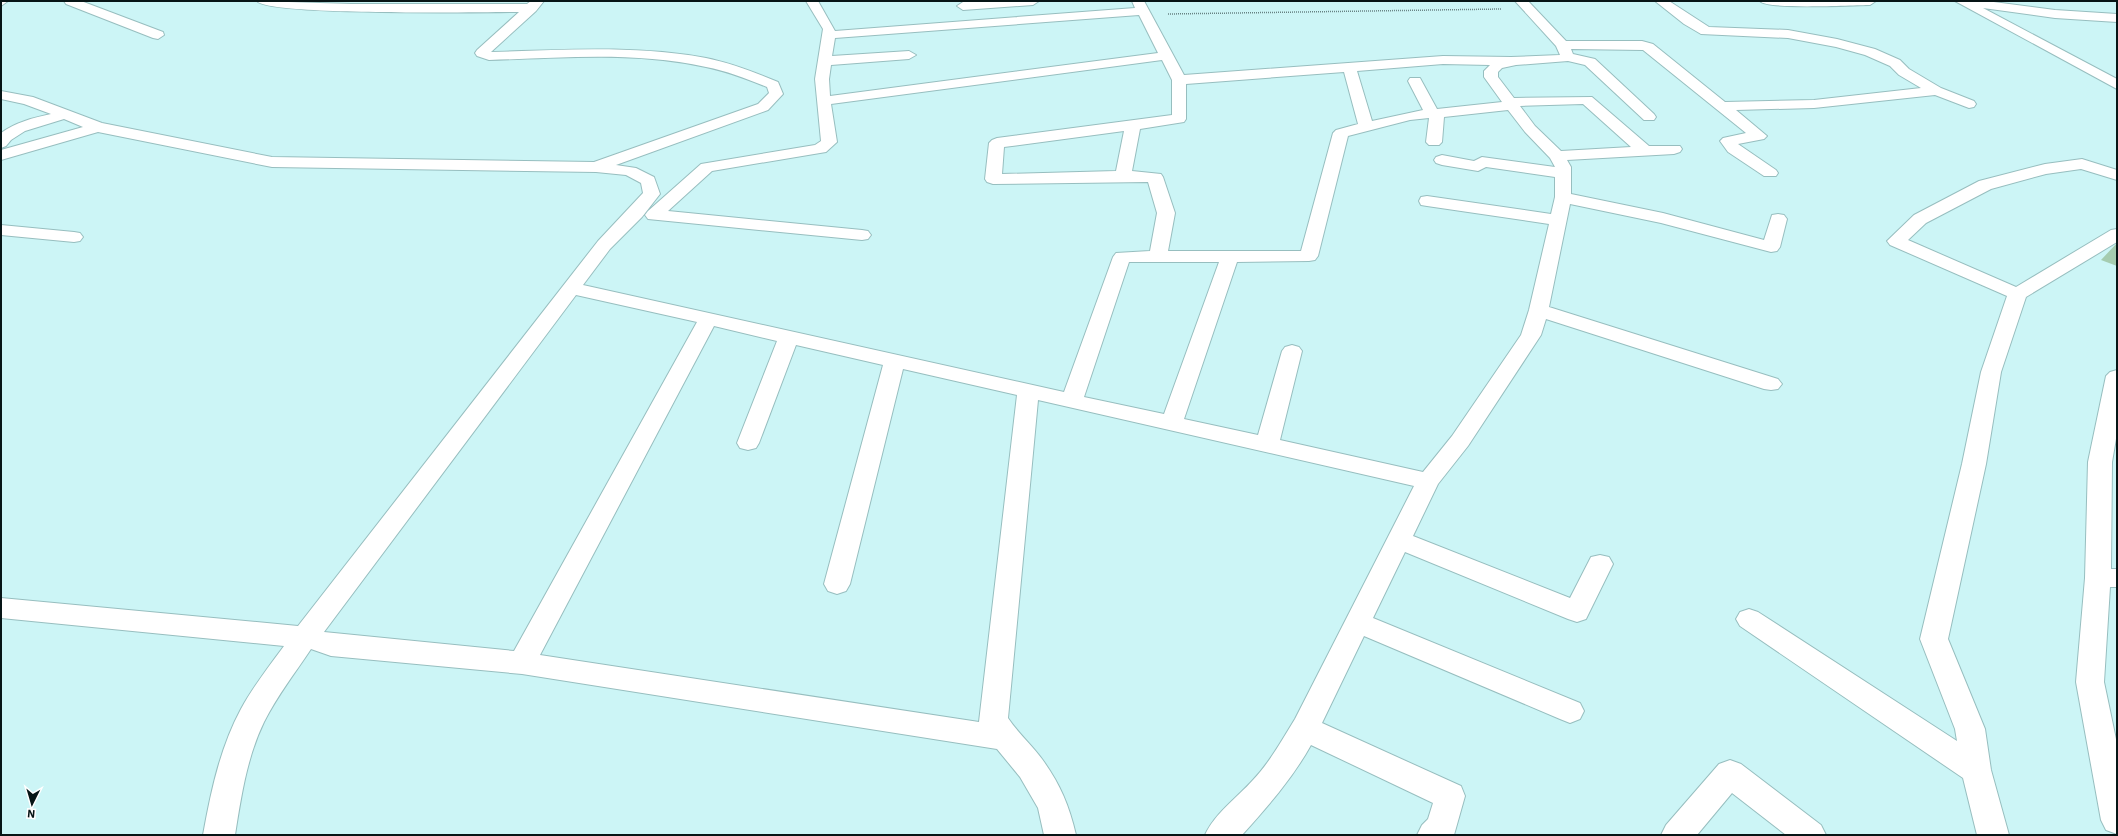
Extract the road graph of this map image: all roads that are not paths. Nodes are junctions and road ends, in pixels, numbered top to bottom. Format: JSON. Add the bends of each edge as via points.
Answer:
{"nodes":[{"id":1,"x":70,"y":1,"type":"edge"},
{"id":2,"x":263,"y":1,"type":"edge"},
{"id":3,"x":812,"y":1,"type":"edge"},
{"id":4,"x":1033,"y":1,"type":"edge"},
{"id":5,"x":1661,"y":1,"type":"edge"},
{"id":6,"x":1766,"y":1,"type":"edge"},
{"id":7,"x":1870,"y":1,"type":"edge"},
{"id":8,"x":1947,"y":1,"type":"edge"},
{"id":9,"x":1962,"y":2,"type":"edge"},
{"id":10,"x":535,"y":4,"type":"edge"},
{"id":11,"x":1524,"y":5,"type":"edge"},
{"id":12,"x":963,"y":6,"type":"dead end"},
{"id":13,"x":1141,"y":9,"type":"edge"},
{"id":14,"x":2117,"y":18,"type":"edge"},
{"id":15,"x":158,"y":35,"type":"dead end"},
{"id":16,"x":829,"y":35,"type":"junction"},
{"id":17,"x":1565,"y":51,"type":"junction"},
{"id":18,"x":909,"y":55,"type":"dead end"},
{"id":19,"x":1165,"y":56,"type":"junction"},
{"id":20,"x":825,"y":61,"type":"junction"},
{"id":21,"x":1509,"y":61,"type":"junction"},
{"id":22,"x":1349,"y":66,"type":"junction"},
{"id":23,"x":1179,"y":80,"type":"junction"},
{"id":24,"x":1415,"y":80,"type":"dead end"},
{"id":25,"x":2117,"y":85,"type":"edge"},
{"id":26,"x":1936,"y":91,"type":"junction"},
{"id":27,"x":1,"y":95,"type":"edge"},
{"id":28,"x":823,"y":101,"type":"junction"},
{"id":29,"x":1512,"y":104,"type":"junction"},
{"id":30,"x":1970,"y":104,"type":"dead end"},
{"id":31,"x":1721,"y":106,"type":"junction"},
{"id":32,"x":1434,"y":113,"type":"junction"},
{"id":33,"x":63,"y":115,"type":"junction"},
{"id":34,"x":1649,"y":117,"type":"dead end"},
{"id":35,"x":1133,"y":125,"type":"junction"},
{"id":36,"x":1366,"y":126,"type":"junction"},
{"id":37,"x":98,"y":127,"type":"junction"},
{"id":38,"x":4,"y":136,"type":"edge"},
{"id":39,"x":1434,"y":142,"type":"dead end"},
{"id":40,"x":1674,"y":149,"type":"dead end"},
{"id":41,"x":1644,"y":150,"type":"junction"},
{"id":42,"x":1,"y":155,"type":"edge"},
{"id":43,"x":1442,"y":160,"type":"dead end"},
{"id":44,"x":2117,"y":160,"type":"edge"},
{"id":45,"x":2082,"y":164,"type":"junction"},
{"id":46,"x":1560,"y":165,"type":"junction"},
{"id":47,"x":596,"y":167,"type":"junction"},
{"id":48,"x":1770,"y":173,"type":"dead end"},
{"id":49,"x":2117,"y":175,"type":"edge"},
{"id":50,"x":1123,"y":176,"type":"junction"},
{"id":51,"x":1563,"y":197,"type":"junction"},
{"id":52,"x":1427,"y":202,"type":"dead end"},
{"id":53,"x":645,"y":214,"type":"junction"},
{"id":54,"x":1778,"y":219,"type":"dead end"},
{"id":55,"x":1558,"y":220,"type":"junction"},
{"id":56,"x":1,"y":230,"type":"edge"},
{"id":57,"x":2117,"y":234,"type":"edge"},
{"id":58,"x":862,"y":235,"type":"dead end"},
{"id":59,"x":74,"y":237,"type":"dead end"},
{"id":60,"x":1230,"y":256,"type":"junction"},
{"id":61,"x":1158,"y":257,"type":"junction"},
{"id":62,"x":571,"y":288,"type":"junction"},
{"id":63,"x":2017,"y":294,"type":"junction"},
{"id":64,"x":1539,"y":310,"type":"junction"},
{"id":65,"x":709,"y":318,"type":"junction"},
{"id":66,"x":789,"y":336,"type":"junction"},
{"id":67,"x":1292,"y":351,"type":"dead end"},
{"id":68,"x":895,"y":360,"type":"junction"},
{"id":69,"x":2117,"y":376,"type":"edge"},
{"id":70,"x":1771,"y":384,"type":"dead end"},
{"id":71,"x":1028,"y":390,"type":"junction"},
{"id":72,"x":1072,"y":401,"type":"junction"},
{"id":73,"x":1172,"y":423,"type":"junction"},
{"id":74,"x":748,"y":443,"type":"dead end"},
{"id":75,"x":1266,"y":445,"type":"junction"},
{"id":76,"x":2109,"y":462,"type":"edge"},
{"id":77,"x":1428,"y":481,"type":"junction"},
{"id":78,"x":1400,"y":540,"type":"junction"},
{"id":79,"x":1600,"y":564,"type":"dead end"},
{"id":80,"x":2107,"y":578,"type":"edge"},
{"id":81,"x":837,"y":584,"type":"dead end"},
{"id":82,"x":1,"y":608,"type":"edge"},
{"id":83,"x":1749,"y":619,"type":"dead end"},
{"id":84,"x":1359,"y":623,"type":"junction"},
{"id":85,"x":305,"y":637,"type":"junction"},
{"id":86,"x":522,"y":663,"type":"junction"},
{"id":87,"x":1570,"y":711,"type":"dead end"},
{"id":88,"x":1305,"y":728,"type":"junction"},
{"id":89,"x":2108,"y":728,"type":"edge"},
{"id":90,"x":1005,"y":738,"type":"junction"},
{"id":91,"x":1976,"y":770,"type":"junction"},
{"id":92,"x":2117,"y":820,"type":"edge"},
{"id":93,"x":219,"y":835,"type":"edge"},
{"id":94,"x":1060,"y":835,"type":"edge"},
{"id":95,"x":1221,"y":835,"type":"edge"},
{"id":96,"x":1433,"y":835,"type":"edge"},
{"id":97,"x":1677,"y":835,"type":"edge"},
{"id":98,"x":1810,"y":835,"type":"edge"},
{"id":99,"x":1993,"y":835,"type":"edge"}],
"edges":[{"from":1,"to":15,"type":"street"},
{"from":2,"to":10,"type":"street","via":[[351,8]]},
{"from":3,"to":16,"type":"street"},
{"from":4,"to":12,"type":"street"},
{"from":5,"to":26,"type":"street","via":[[1688,22],[1706,31],[1788,34],[1870,52],[1895,63],[1904,72]]},
{"from":6,"to":7,"type":"street"},
{"from":8,"to":9,"type":"street"},
{"from":9,"to":14,"type":"street","via":[[2055,14]]},
{"from":9,"to":25,"type":"street"},
{"from":10,"to":47,"type":"street","via":[[482,53],[489,56],[647,55],[691,60],[754,75],[772,85],[776,94],[763,107]]},
{"from":11,"to":17,"type":"street"},
{"from":13,"to":16,"type":"street"},
{"from":13,"to":19,"type":"street"},
{"from":16,"to":20,"type":"street"},
{"from":17,"to":21,"type":"street","via":[[1560,60]]},
{"from":17,"to":31,"type":"street","via":[[1642,45],[1648,47]]},
{"from":17,"to":34,"type":"street","via":[[1590,62]]},
{"from":18,"to":20,"type":"street"},
{"from":19,"to":23,"type":"street"},
{"from":19,"to":28,"type":"street"},
{"from":20,"to":28,"type":"street","via":[[822,79]]},
{"from":21,"to":22,"type":"street","via":[[1443,60]]},
{"from":21,"to":29,"type":"street","via":[[1498,64],[1491,71],[1491,77]]},
{"from":22,"to":23,"type":"street"},
{"from":22,"to":36,"type":"street"},
{"from":23,"to":35,"type":"street","via":[[1179,119]]},
{"from":24,"to":32,"type":"street"},
{"from":26,"to":30,"type":"street"},
{"from":26,"to":31,"type":"street","via":[[1814,104]]},
{"from":27,"to":33,"type":"street","via":[[28,100]]},
{"from":28,"to":53,"type":"street","via":[[829,142],[820,148],[707,167]]},
{"from":29,"to":32,"type":"street"},
{"from":29,"to":41,"type":"street","via":[[1587,100]]},
{"from":29,"to":46,"type":"street"},
{"from":31,"to":48,"type":"street","via":[[1759,136],[1728,141],[1734,149]]},
{"from":32,"to":36,"type":"street"},
{"from":32,"to":39,"type":"street"},
{"from":33,"to":37,"type":"street"},
{"from":33,"to":38,"type":"street","via":[[17,129]]},
{"from":35,"to":50,"type":"street"},
{"from":35,"to":50,"type":"street","via":[[997,143],[994,179]]},
{"from":36,"to":60,"type":"street","via":[[1341,133],[1309,256]]},
{"from":37,"to":42,"type":"street"},
{"from":37,"to":47,"type":"street","via":[[272,162]]},
{"from":40,"to":41,"type":"street"},
{"from":41,"to":46,"type":"street"},
{"from":43,"to":46,"type":"street","via":[[1478,166],[1482,162]]},
{"from":44,"to":45,"type":"street"},
{"from":45,"to":49,"type":"street"},
{"from":45,"to":63,"type":"street","via":[[2045,169],[1985,185],[1920,220],[1896,241]]},
{"from":46,"to":51,"type":"street","via":[[1564,186]]},
{"from":47,"to":53,"type":"street","via":[[630,171],[648,180],[652,194]]},
{"from":50,"to":61,"type":"street","via":[[1155,177],[1166,213]]},
{"from":51,"to":54,"type":"street","via":[[1663,218],[1771,246]]},
{"from":51,"to":55,"type":"street"},
{"from":52,"to":55,"type":"street"},
{"from":53,"to":58,"type":"street"},
{"from":53,"to":62,"type":"street","via":[[604,245]]},
{"from":55,"to":64,"type":"street"},
{"from":56,"to":59,"type":"street"},
{"from":57,"to":63,"type":"street"},
{"from":60,"to":61,"type":"street"},
{"from":60,"to":73,"type":"street"},
{"from":61,"to":72,"type":"street","via":[[1122,258]]},
{"from":62,"to":65,"type":"street"},
{"from":62,"to":85,"type":"street"},
{"from":63,"to":91,"type":"street","via":[[1991,372],[1974,464],[1934,639],[1970,729]]},
{"from":64,"to":70,"type":"street"},
{"from":64,"to":77,"type":"street","via":[[1531,335],[1460,441]]},
{"from":65,"to":66,"type":"street"},
{"from":65,"to":86,"type":"street"},
{"from":66,"to":68,"type":"street"},
{"from":66,"to":74,"type":"street"},
{"from":67,"to":75,"type":"street"},
{"from":68,"to":71,"type":"street"},
{"from":68,"to":81,"type":"street"},
{"from":69,"to":76,"type":"street"},
{"from":71,"to":72,"type":"street"},
{"from":71,"to":90,"type":"street","via":[[993,720]]},
{"from":72,"to":73,"type":"street"},
{"from":73,"to":75,"type":"street"},
{"from":75,"to":77,"type":"street"},
{"from":76,"to":80,"type":"street"},
{"from":77,"to":78,"type":"street"},
{"from":78,"to":79,"type":"street","via":[[1577,612]]},
{"from":78,"to":84,"type":"street"},
{"from":80,"to":89,"type":"street","via":[[2090,682]]},
{"from":82,"to":85,"type":"street"},
{"from":83,"to":91,"type":"street"},
{"from":84,"to":87,"type":"street"},
{"from":84,"to":88,"type":"street"},
{"from":85,"to":86,"type":"street","via":[[331,645]]},
{"from":85,"to":93,"type":"street","via":[[259,703],[238,748],[224,799]]},
{"from":86,"to":90,"type":"street"},
{"from":88,"to":95,"type":"street","via":[[1288,758],[1265,789]]},
{"from":88,"to":96,"type":"street","via":[[1450,796],[1442,827]]},
{"from":89,"to":92,"type":"street"},
{"from":90,"to":94,"type":"street","via":[[1031,768],[1053,805]]},
{"from":91,"to":99,"type":"street"},
{"from":97,"to":98,"type":"street","via":[[1730,773]]}]}
